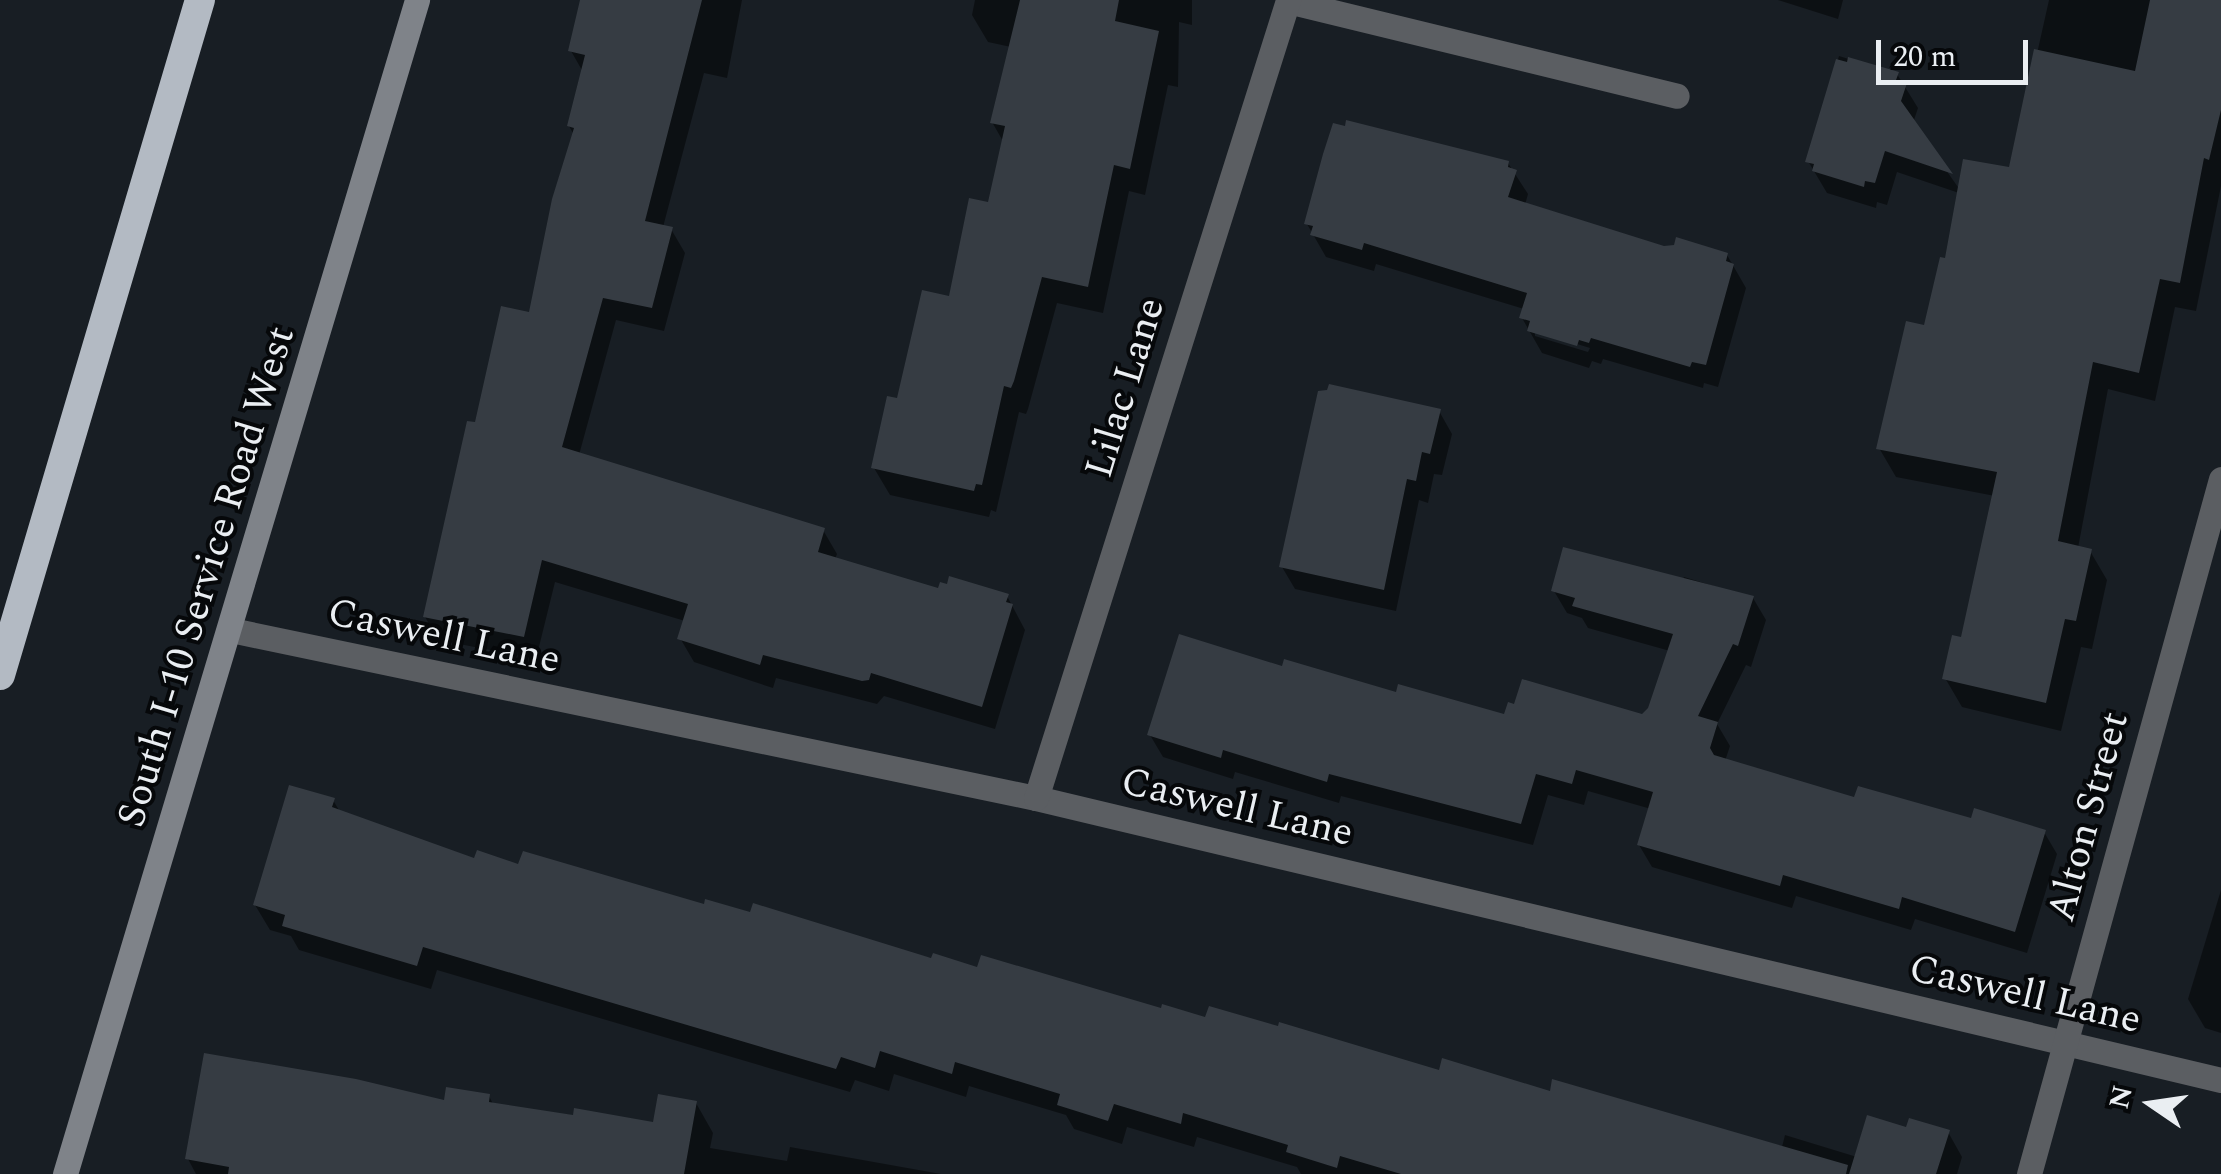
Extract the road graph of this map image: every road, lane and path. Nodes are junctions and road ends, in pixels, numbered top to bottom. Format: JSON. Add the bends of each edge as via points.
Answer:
{"nodes":[{"id":1,"x":200,"y":0,"type":"edge"},
{"id":2,"x":418,"y":0,"type":"edge"},
{"id":3,"x":1288,"y":0,"type":"edge"},
{"id":4,"x":1676,"y":96,"type":"dead end"},
{"id":5,"x":2221,"y":480,"type":"edge"},
{"id":6,"x":231,"y":630,"type":"junction"},
{"id":7,"x":0,"y":675,"type":"edge"},
{"id":8,"x":1036,"y":798,"type":"junction"},
{"id":9,"x":2065,"y":1044,"type":"junction"},
{"id":10,"x":2221,"y":1080,"type":"edge"},
{"id":11,"x":66,"y":1174,"type":"edge"},
{"id":12,"x":2029,"y":1174,"type":"edge"}],
"edges":[{"from":1,"to":7,"type":"highway"},
{"from":2,"to":6,"type":"street","name":"South I-10 Service Road West"},
{"from":3,"to":4,"type":"street"},
{"from":3,"to":8,"type":"street","name":"Lilac Lane"},
{"from":5,"to":9,"type":"street","name":"Alton Street"},
{"from":6,"to":8,"type":"street","name":"Caswell Lane"},
{"from":6,"to":11,"type":"street","name":"South I-10 Service Road West"},
{"from":8,"to":9,"type":"street","name":"Caswell Lane"},
{"from":9,"to":10,"type":"street","name":"Caswell Lane"},
{"from":9,"to":12,"type":"street","name":"Alton Street"}]}
